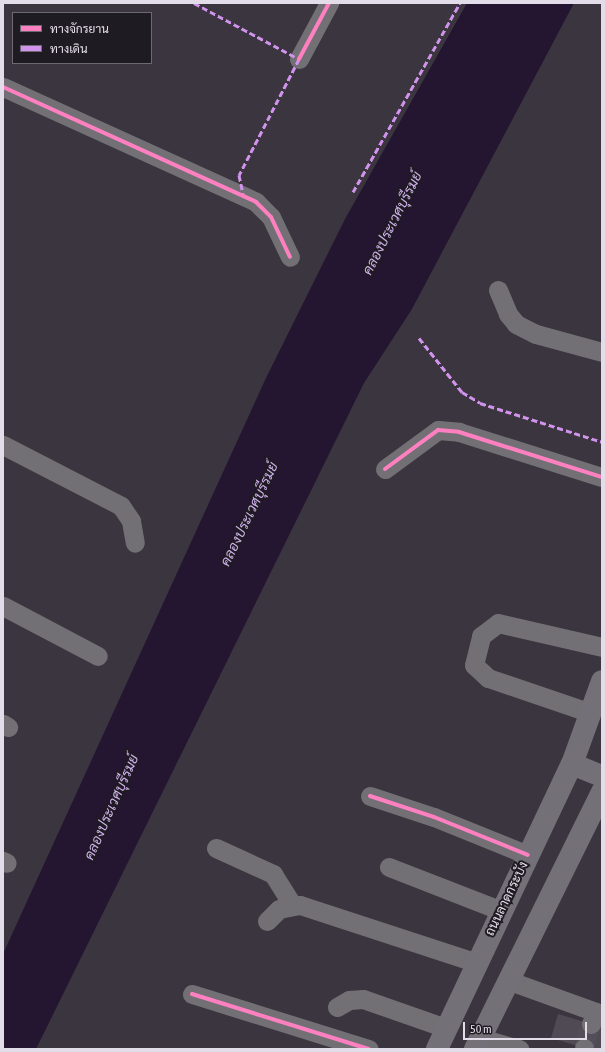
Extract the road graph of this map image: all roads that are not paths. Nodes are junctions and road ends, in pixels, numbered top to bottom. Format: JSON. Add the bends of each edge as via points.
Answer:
{"nodes":[{"id":1,"x":329,"y":3,"type":"edge"},
{"id":2,"x":299,"y":59,"type":"dead end"},
{"id":3,"x":3,"y":87,"type":"edge"},
{"id":4,"x":290,"y":257,"type":"dead end"},
{"id":5,"x":498,"y":290,"type":"dead end"},
{"id":6,"x":602,"y":352,"type":"edge"},
{"id":7,"x":3,"y":445,"type":"edge"},
{"id":8,"x":385,"y":469,"type":"dead end"},
{"id":9,"x":602,"y":477,"type":"edge"},
{"id":10,"x":135,"y":543,"type":"dead end"},
{"id":11,"x":3,"y":606,"type":"edge"},
{"id":12,"x":602,"y":647,"type":"edge"},
{"id":13,"x":98,"y":656,"type":"dead end"},
{"id":14,"x":602,"y":681,"type":"edge"},
{"id":15,"x":591,"y":713,"type":"junction"},
{"id":16,"x":572,"y":764,"type":"junction"},
{"id":17,"x":602,"y":776,"type":"edge"},
{"id":18,"x":602,"y":792,"type":"edge"},
{"id":19,"x":370,"y":796,"type":"dead end"},
{"id":20,"x":216,"y":848,"type":"dead end"},
{"id":21,"x":528,"y":855,"type":"junction"},
{"id":22,"x":389,"y":867,"type":"dead end"},
{"id":23,"x":292,"y":904,"type":"junction"},
{"id":24,"x":502,"y":911,"type":"junction"},
{"id":25,"x":267,"y":921,"type":"dead end"},
{"id":26,"x":477,"y":963,"type":"junction"},
{"id":27,"x":507,"y":980,"type":"junction"},
{"id":28,"x":192,"y":994,"type":"dead end"},
{"id":29,"x":337,"y":1008,"type":"dead end"},
{"id":30,"x":596,"y":1017,"type":"edge"},
{"id":31,"x":446,"y":1028,"type":"junction"},
{"id":32,"x":478,"y":1044,"type":"edge"},
{"id":33,"x":369,"y":1049,"type":"edge"},
{"id":34,"x":437,"y":1049,"type":"edge"},
{"id":35,"x":519,"y":1049,"type":"edge"}],
"edges":[{"from":1,"to":2,"type":"street"},
{"from":3,"to":4,"type":"street","via":[[256,202],[271,217]]},
{"from":5,"to":6,"type":"street","via":[[508,314],[516,324],[536,334]]},
{"from":7,"to":10,"type":"street","via":[[121,506],[131,521]]},
{"from":8,"to":9,"type":"street","via":[[438,430],[459,432]]},
{"from":11,"to":13,"type":"street"},
{"from":12,"to":15,"type":"street","via":[[498,623],[481,636],[474,659],[478,672],[488,678]]},
{"from":14,"to":15,"type":"main road","name":"ถนนลาดกระบัง"},
{"from":15,"to":16,"type":"main road","name":"ถนนลาดกระบัง"},
{"from":16,"to":17,"type":"main road"},
{"from":16,"to":21,"type":"main road","name":"ถนนลาดกระบัง"},
{"from":18,"to":27,"type":"main road"},
{"from":19,"to":21,"type":"street","via":[[427,814]]},
{"from":20,"to":23,"type":"street","via":[[273,874]]},
{"from":21,"to":24,"type":"main road","name":"ถนนลาดกระบัง"},
{"from":22,"to":24,"type":"street"},
{"from":23,"to":25,"type":"street","via":[[279,909]]},
{"from":23,"to":26,"type":"street"},
{"from":24,"to":26,"type":"main road","name":"ถนนลาดกระบัง"},
{"from":26,"to":31,"type":"main road","name":"ถนนลาดกระบัง"},
{"from":27,"to":30,"type":"street"},
{"from":27,"to":32,"type":"main road"},
{"from":28,"to":33,"type":"street"},
{"from":29,"to":31,"type":"street","via":[[350,1000],[364,999]]},
{"from":31,"to":34,"type":"main road","name":"ถนนลาดกระบัง"},
{"from":32,"to":35,"type":"street"}]}
